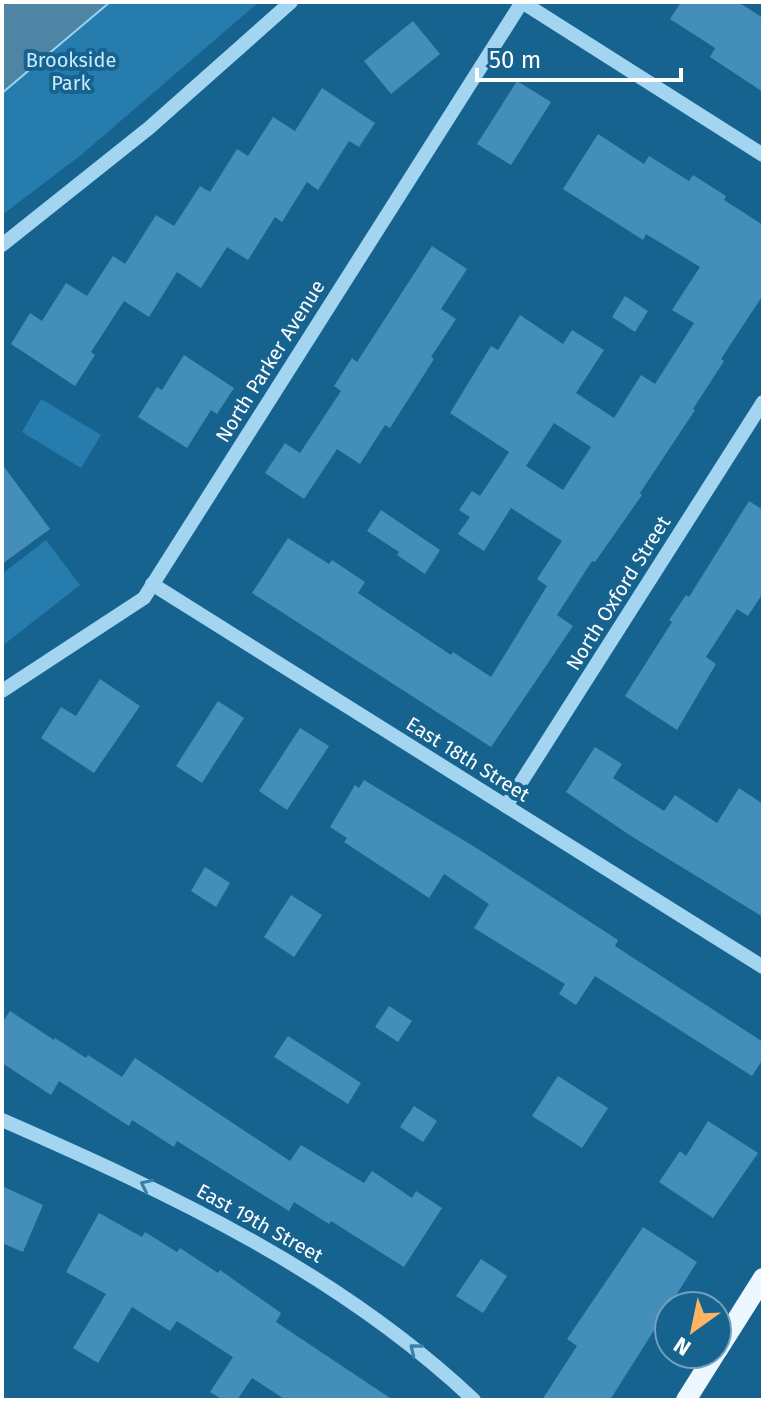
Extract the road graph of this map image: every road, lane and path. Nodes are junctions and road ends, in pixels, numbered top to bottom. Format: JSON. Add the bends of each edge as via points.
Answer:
{"nodes":[{"id":1,"x":291,"y":2,"type":"edge"},
{"id":2,"x":522,"y":2,"type":"edge"},
{"id":3,"x":763,"y":155,"type":"edge"},
{"id":4,"x":2,"y":245,"type":"edge"},
{"id":5,"x":763,"y":402,"type":"edge"},
{"id":6,"x":152,"y":584,"type":"junction"},
{"id":7,"x":2,"y":691,"type":"edge"},
{"id":8,"x":506,"y":806,"type":"junction"},
{"id":9,"x":763,"y":967,"type":"edge"},
{"id":10,"x":2,"y":1120,"type":"edge"},
{"id":11,"x":763,"y":1278,"type":"edge"},
{"id":12,"x":733,"y":1325,"type":"edge"},
{"id":13,"x":705,"y":1370,"type":"edge"},
{"id":14,"x":474,"y":1400,"type":"edge"},
{"id":15,"x":686,"y":1400,"type":"edge"}],
"edges":[{"from":1,"to":4,"type":"street","via":[[149,128]]},
{"from":2,"to":3,"type":"street"},
{"from":2,"to":6,"type":"street","name":"North Parker Avenue"},
{"from":5,"to":8,"type":"street","name":"North Oxford Street"},
{"from":6,"to":7,"type":"street","name":"North Parker Avenue","via":[[144,598]]},
{"from":6,"to":8,"type":"street","name":"East 18th Street"},
{"from":8,"to":9,"type":"street","name":"East 18th Street"},
{"from":14,"to":10,"type":"street","name":"East 19th Street","one_way":true,"via":[[370,1313],[292,1262],[230,1226]]},
{"from":11,"to":12,"type":"main road"},
{"from":13,"to":15,"type":"main road"}]}
